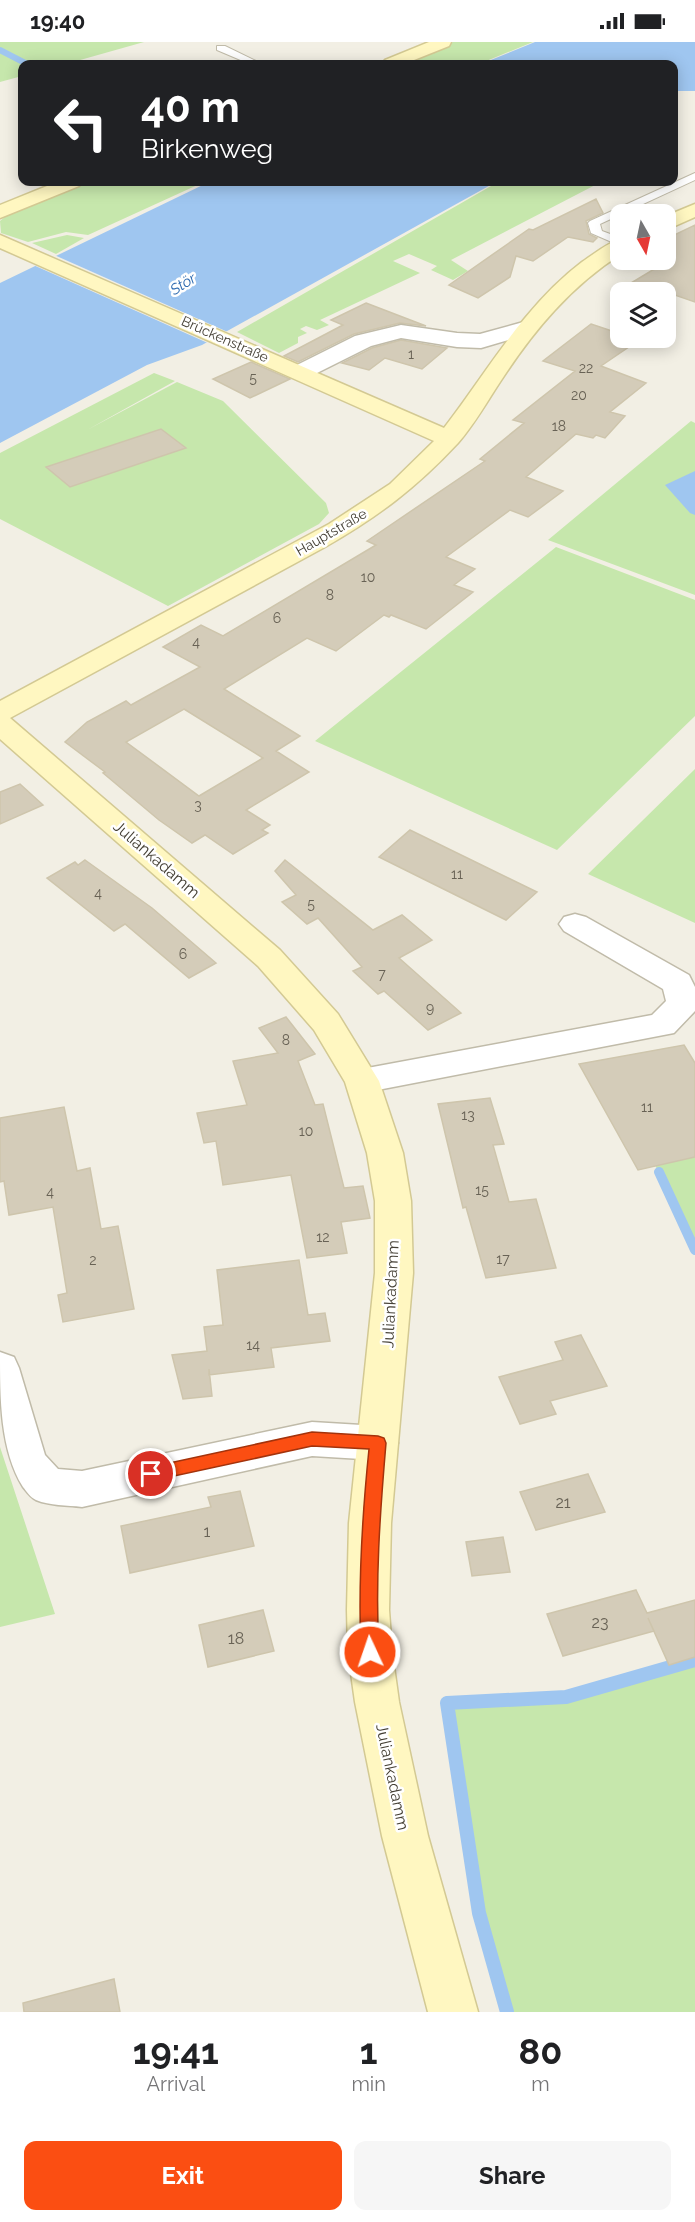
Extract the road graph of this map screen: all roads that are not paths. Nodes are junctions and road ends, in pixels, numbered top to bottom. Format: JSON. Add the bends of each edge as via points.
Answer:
{"nodes":[{"id":1,"x":444,"y":42,"type":"edge"},
{"id":2,"x":220,"y":48,"type":"dead end"},
{"id":3,"x":248,"y":60,"type":"edge"},
{"id":4,"x":401,"y":60,"type":"edge"},
{"id":5,"x":695,"y":176,"type":"edge"},
{"id":6,"x":678,"y":184,"type":"edge"},
{"id":7,"x":62,"y":186,"type":"edge"},
{"id":8,"x":674,"y":186,"type":"edge"},
{"id":9,"x":635,"y":204,"type":"edge"},
{"id":10,"x":695,"y":210,"type":"edge"},
{"id":11,"x":0,"y":212,"type":"edge"},
{"id":12,"x":610,"y":216,"type":"edge"},
{"id":13,"x":676,"y":219,"type":"edge"},
{"id":14,"x":610,"y":238,"type":"edge"},
{"id":15,"x":0,"y":241,"type":"edge"},
{"id":16,"x":610,"y":251,"type":"edge"},
{"id":17,"x":527,"y":327,"type":"junction"},
{"id":18,"x":301,"y":372,"type":"junction"},
{"id":19,"x":449,"y":439,"type":"junction"},
{"id":20,"x":0,"y":712,"type":"edge"},
{"id":21,"x":0,"y":724,"type":"edge"},
{"id":22,"x":575,"y":924,"type":"dead end"},
{"id":23,"x":362,"y":1081,"type":"junction"},
{"id":24,"x":0,"y":1368,"type":"edge"},
{"id":25,"x":378,"y":1443,"type":"junction"},
{"id":26,"x":453,"y":2012,"type":"edge"}],
"edges":[{"from":1,"to":4,"type":"street"},
{"from":2,"to":3,"type":"lane"},
{"from":5,"to":6,"type":"lane"},
{"from":7,"to":11,"type":"street"},
{"from":8,"to":9,"type":"lane"},
{"from":10,"to":13,"type":"street"},
{"from":12,"to":14,"type":"lane","via":[[594,223],[597,233]]},
{"from":15,"to":18,"type":"street","name":"Brückenstraße"},
{"from":16,"to":17,"type":"street","name":"Hauptstraße","via":[[568,282]]},
{"from":17,"to":18,"type":"street","via":[[481,341],[401,331],[363,341]]},
{"from":17,"to":19,"type":"street","name":"Hauptstraße"},
{"from":18,"to":19,"type":"street","name":"Brückenstraße"},
{"from":19,"to":20,"type":"street","name":"Hauptstraße","via":[[416,474],[360,517]]},
{"from":21,"to":23,"type":"street","name":"Juliankadamm","via":[[269,958],[326,1023]]},
{"from":22,"to":23,"type":"street","via":[[678,983],[683,1004],[662,1025]]},
{"from":23,"to":25,"type":"street","name":"Juliankadamm","via":[[386,1153],[393,1201],[394,1273]]},
{"from":24,"to":25,"type":"street","via":[[27,1463],[47,1486],[82,1489],[312,1439]]},
{"from":25,"to":26,"type":"street","name":"Juliankadamm","via":[[370,1523],[370,1652],[405,1836]]}]}
